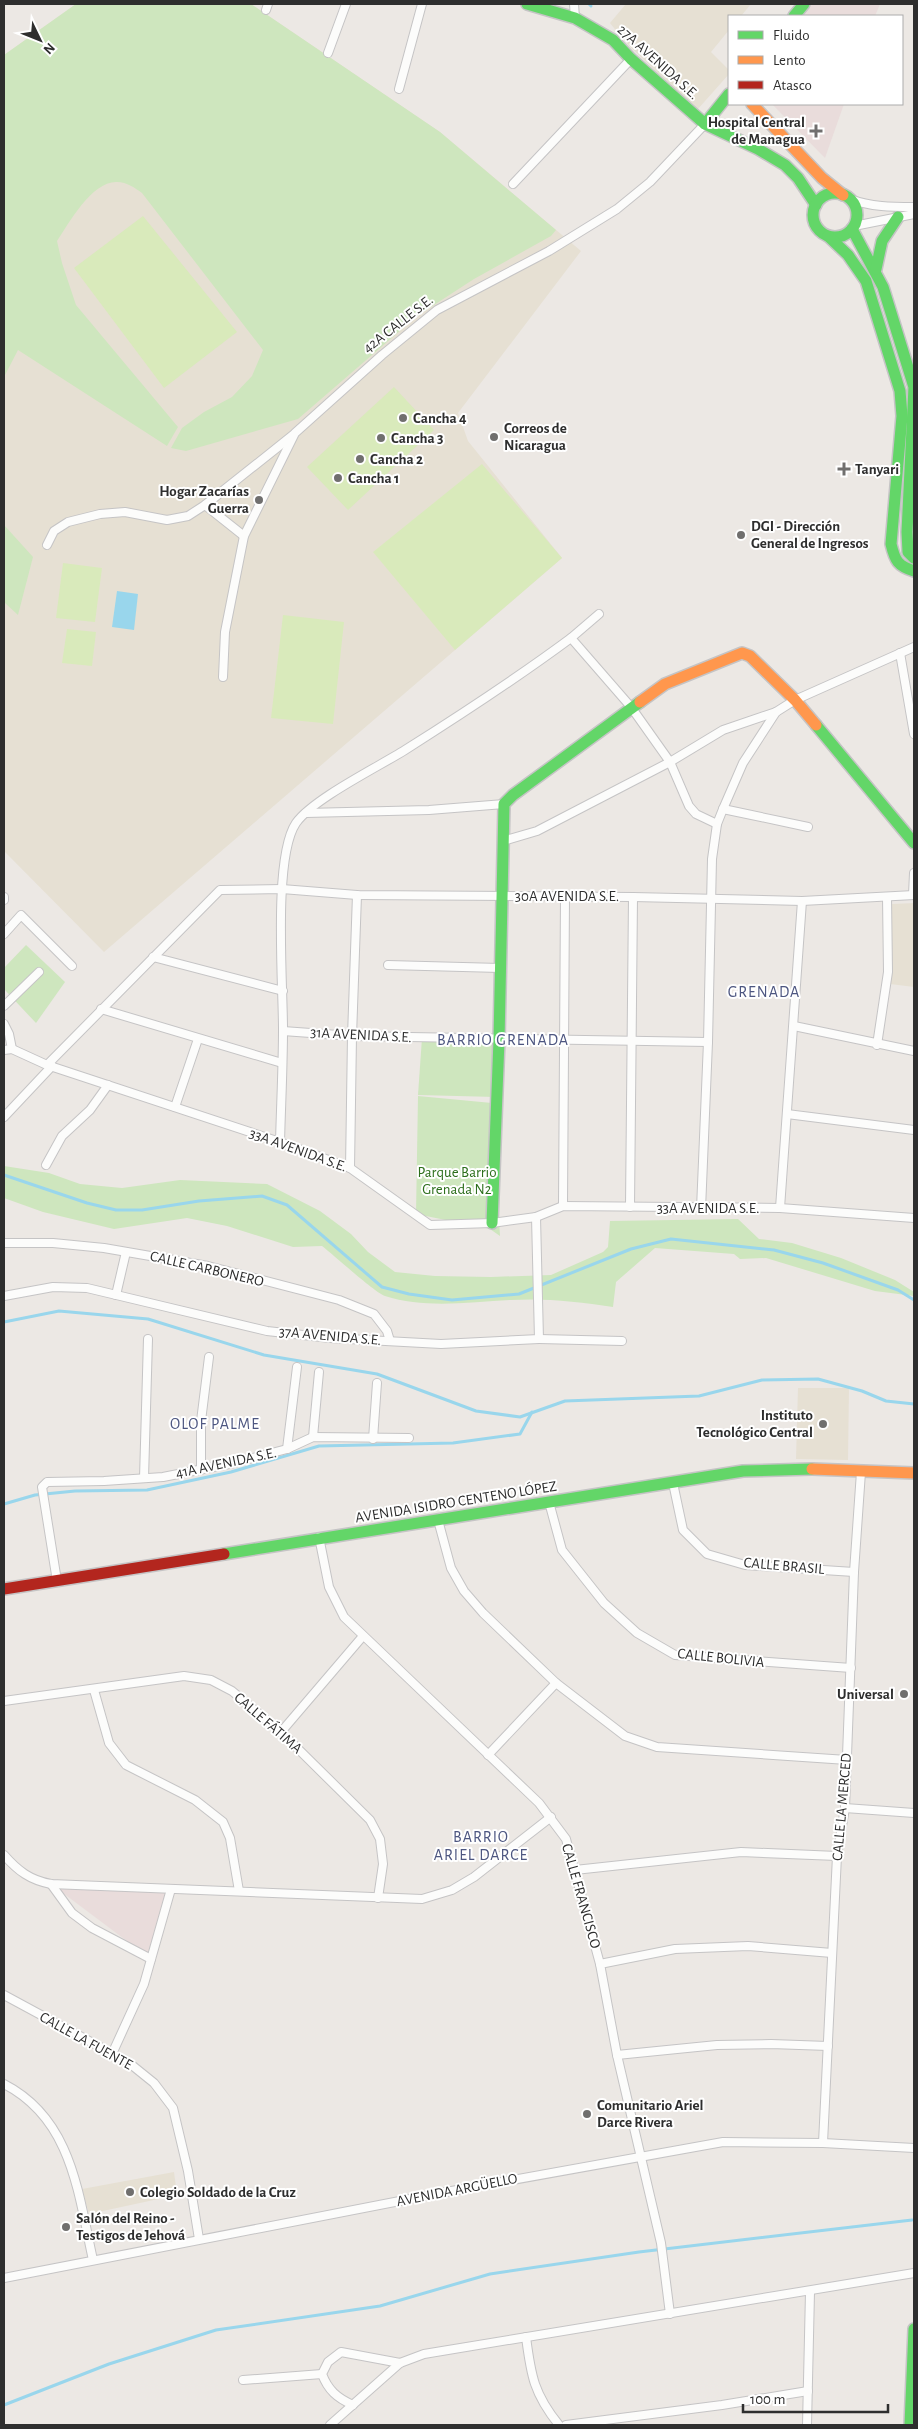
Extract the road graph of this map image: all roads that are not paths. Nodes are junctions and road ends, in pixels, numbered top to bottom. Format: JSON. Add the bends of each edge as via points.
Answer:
{"nodes":[{"id":1,"x":346,"y":4,"type":"edge"},
{"id":2,"x":422,"y":4,"type":"edge"},
{"id":3,"x":527,"y":4,"type":"edge"},
{"id":4,"x":574,"y":4,"type":"edge"},
{"id":5,"x":804,"y":4,"type":"edge"},
{"id":6,"x":795,"y":15,"type":"edge"},
{"id":7,"x":575,"y":18,"type":"junction"},
{"id":8,"x":328,"y":53,"type":"dead end"},
{"id":9,"x":631,"y":59,"type":"junction"},
{"id":10,"x":399,"y":89,"type":"dead end"},
{"id":11,"x":728,"y":95,"type":"edge"},
{"id":12,"x":753,"y":105,"type":"edge"},
{"id":13,"x":705,"y":124,"type":"junction"},
{"id":14,"x":513,"y":184,"type":"dead end"},
{"id":15,"x":847,"y":197,"type":"junction"},
{"id":16,"x":816,"y":204,"type":"junction"},
{"id":17,"x":914,"y":207,"type":"edge"},
{"id":18,"x":914,"y":214,"type":"edge"},
{"id":19,"x":898,"y":217,"type":"junction"},
{"id":20,"x":853,"y":227,"type":"junction"},
{"id":21,"x":828,"y":236,"type":"junction"},
{"id":22,"x":876,"y":271,"type":"junction"},
{"id":23,"x":296,"y":433,"type":"junction"},
{"id":24,"x":205,"y":506,"type":"junction"},
{"id":25,"x":244,"y":536,"type":"junction"},
{"id":26,"x":47,"y":546,"type":"dead end"},
{"id":27,"x":914,"y":558,"type":"edge"},
{"id":28,"x":914,"y":571,"type":"edge"},
{"id":29,"x":599,"y":614,"type":"dead end"},
{"id":30,"x":571,"y":638,"type":"junction"},
{"id":31,"x":914,"y":648,"type":"edge"},
{"id":32,"x":900,"y":653,"type":"junction"},
{"id":33,"x":223,"y":677,"type":"dead end"},
{"id":34,"x":795,"y":700,"type":"junction"},
{"id":35,"x":631,"y":706,"type":"junction"},
{"id":36,"x":776,"y":712,"type":"junction"},
{"id":37,"x":914,"y":734,"type":"edge"},
{"id":38,"x":670,"y":762,"type":"junction"},
{"id":39,"x":504,"y":804,"type":"junction"},
{"id":40,"x":723,"y":809,"type":"junction"},
{"id":41,"x":306,"y":813,"type":"junction"},
{"id":42,"x":718,"y":824,"type":"junction"},
{"id":43,"x":808,"y":826,"type":"dead end"},
{"id":44,"x":503,"y":841,"type":"junction"},
{"id":45,"x":914,"y":843,"type":"edge"},
{"id":46,"x":914,"y":873,"type":"edge"},
{"id":47,"x":282,"y":889,"type":"junction"},
{"id":48,"x":357,"y":895,"type":"junction"},
{"id":49,"x":914,"y":895,"type":"edge"},
{"id":50,"x":502,"y":896,"type":"junction"},
{"id":51,"x":566,"y":896,"type":"junction"},
{"id":52,"x":633,"y":897,"type":"junction"},
{"id":53,"x":887,"y":897,"type":"junction"},
{"id":54,"x":712,"y":899,"type":"junction"},
{"id":55,"x":802,"y":901,"type":"junction"},
{"id":56,"x":4,"y":934,"type":"edge"},
{"id":57,"x":153,"y":957,"type":"junction"},
{"id":58,"x":388,"y":965,"type":"dead end"},
{"id":59,"x":72,"y":966,"type":"dead end"},
{"id":60,"x":500,"y":968,"type":"junction"},
{"id":61,"x":39,"y":972,"type":"dead end"},
{"id":62,"x":282,"y":991,"type":"junction"},
{"id":63,"x":4,"y":1006,"type":"edge"},
{"id":64,"x":101,"y":1009,"type":"junction"},
{"id":65,"x":4,"y":1024,"type":"edge"},
{"id":66,"x":794,"y":1026,"type":"junction"},
{"id":67,"x":283,"y":1031,"type":"junction"},
{"id":68,"x":352,"y":1036,"type":"junction"},
{"id":69,"x":198,"y":1039,"type":"junction"},
{"id":70,"x":499,"y":1040,"type":"junction"},
{"id":71,"x":564,"y":1040,"type":"junction"},
{"id":72,"x":632,"y":1042,"type":"junction"},
{"id":73,"x":708,"y":1042,"type":"junction"},
{"id":74,"x":877,"y":1045,"type":"junction"},
{"id":75,"x":8,"y":1050,"type":"edge"},
{"id":76,"x":914,"y":1051,"type":"edge"},
{"id":77,"x":282,"y":1063,"type":"junction"},
{"id":78,"x":49,"y":1065,"type":"junction"},
{"id":79,"x":108,"y":1085,"type":"junction"},
{"id":80,"x":175,"y":1107,"type":"junction"},
{"id":81,"x":787,"y":1114,"type":"junction"},
{"id":82,"x":4,"y":1117,"type":"edge"},
{"id":83,"x":914,"y":1130,"type":"edge"},
{"id":84,"x":280,"y":1142,"type":"junction"},
{"id":85,"x":46,"y":1165,"type":"dead end"},
{"id":86,"x":350,"y":1168,"type":"junction"},
{"id":87,"x":563,"y":1206,"type":"junction"},
{"id":88,"x":630,"y":1208,"type":"junction"},
{"id":89,"x":780,"y":1208,"type":"junction"},
{"id":90,"x":701,"y":1209,"type":"junction"},
{"id":91,"x":536,"y":1217,"type":"junction"},
{"id":92,"x":914,"y":1218,"type":"edge"},
{"id":93,"x":492,"y":1223,"type":"junction"},
{"id":94,"x":4,"y":1243,"type":"edge"},
{"id":95,"x":126,"y":1252,"type":"junction"},
{"id":96,"x":116,"y":1295,"type":"junction"},
{"id":97,"x":4,"y":1296,"type":"edge"},
{"id":98,"x":148,"y":1339,"type":"dead end"},
{"id":99,"x":539,"y":1339,"type":"junction"},
{"id":100,"x":390,"y":1341,"type":"junction"},
{"id":101,"x":622,"y":1341,"type":"dead end"},
{"id":102,"x":210,"y":1357,"type":"dead end"},
{"id":103,"x":297,"y":1368,"type":"dead end"},
{"id":104,"x":319,"y":1372,"type":"dead end"},
{"id":105,"x":377,"y":1383,"type":"dead end"},
{"id":106,"x":313,"y":1437,"type":"junction"},
{"id":107,"x":409,"y":1438,"type":"dead end"},
{"id":108,"x":373,"y":1439,"type":"junction"},
{"id":109,"x":287,"y":1449,"type":"junction"},
{"id":110,"x":200,"y":1470,"type":"junction"},
{"id":111,"x":862,"y":1472,"type":"junction"},
{"id":112,"x":914,"y":1473,"type":"edge"},
{"id":113,"x":144,"y":1478,"type":"junction"},
{"id":114,"x":673,"y":1483,"type":"junction"},
{"id":115,"x":549,"y":1502,"type":"junction"},
{"id":116,"x":438,"y":1520,"type":"junction"},
{"id":117,"x":319,"y":1538,"type":"junction"},
{"id":118,"x":854,"y":1572,"type":"junction"},
{"id":119,"x":56,"y":1581,"type":"junction"},
{"id":120,"x":4,"y":1589,"type":"edge"},
{"id":121,"x":362,"y":1636,"type":"junction"},
{"id":122,"x":851,"y":1668,"type":"junction"},
{"id":123,"x":556,"y":1683,"type":"junction"},
{"id":124,"x":94,"y":1690,"type":"junction"},
{"id":125,"x":4,"y":1701,"type":"edge"},
{"id":126,"x":281,"y":1732,"type":"junction"},
{"id":127,"x":488,"y":1755,"type":"junction"},
{"id":128,"x":847,"y":1760,"type":"junction"},
{"id":129,"x":845,"y":1808,"type":"junction"},
{"id":130,"x":914,"y":1813,"type":"edge"},
{"id":131,"x":552,"y":1817,"type":"junction"},
{"id":132,"x":4,"y":1855,"type":"edge"},
{"id":133,"x":837,"y":1856,"type":"junction"},
{"id":134,"x":576,"y":1870,"type":"junction"},
{"id":135,"x":51,"y":1884,"type":"junction"},
{"id":136,"x":171,"y":1889,"type":"junction"},
{"id":137,"x":239,"y":1891,"type":"junction"},
{"id":138,"x":378,"y":1898,"type":"junction"},
{"id":139,"x":832,"y":1953,"type":"junction"},
{"id":140,"x":151,"y":1959,"type":"junction"},
{"id":141,"x":600,"y":1964,"type":"junction"},
{"id":142,"x":4,"y":1995,"type":"edge"},
{"id":143,"x":828,"y":2046,"type":"junction"},
{"id":144,"x":112,"y":2054,"type":"junction"},
{"id":145,"x":617,"y":2055,"type":"junction"},
{"id":146,"x":4,"y":2084,"type":"edge"},
{"id":147,"x":824,"y":2143,"type":"junction"},
{"id":148,"x":914,"y":2148,"type":"edge"},
{"id":149,"x":642,"y":2156,"type":"junction"},
{"id":150,"x":199,"y":2239,"type":"junction"},
{"id":151,"x":93,"y":2260,"type":"junction"},
{"id":152,"x":914,"y":2273,"type":"edge"},
{"id":153,"x":4,"y":2278,"type":"edge"},
{"id":154,"x":810,"y":2292,"type":"junction"},
{"id":155,"x":670,"y":2314,"type":"junction"},
{"id":156,"x":914,"y":2329,"type":"edge"},
{"id":157,"x":526,"y":2337,"type":"junction"},
{"id":158,"x":400,"y":2363,"type":"junction"},
{"id":159,"x":322,"y":2374,"type":"junction"},
{"id":160,"x":243,"y":2380,"type":"dead end"},
{"id":161,"x":808,"y":2391,"type":"junction"},
{"id":162,"x":353,"y":2405,"type":"junction"},
{"id":163,"x":583,"y":2424,"type":"edge"},
{"id":164,"x":330,"y":2425,"type":"edge"},
{"id":165,"x":559,"y":2425,"type":"edge"},
{"id":166,"x":566,"y":2425,"type":"edge"},
{"id":167,"x":807,"y":2425,"type":"edge"},
{"id":168,"x":910,"y":2425,"type":"edge"}],
"edges":[{"from":1,"to":8,"type":"street"},
{"from":2,"to":10,"type":"street"},
{"from":3,"to":7,"type":"street","name":"27A AVENIDA S.E."},
{"from":4,"to":7,"type":"street"},
{"from":5,"to":6,"type":"street"},
{"from":7,"to":9,"type":"street","name":"27A AVENIDA S.E.","via":[[613,40]]},
{"from":9,"to":13,"type":"street","name":"27A AVENIDA S.E."},
{"from":9,"to":14,"type":"street"},
{"from":11,"to":13,"type":"street","name":"42A CALLE S.E."},
{"from":12,"to":15,"type":"street","via":[[822,178]]},
{"from":13,"to":16,"type":"street","name":"27A AVENIDA S.E.","via":[[785,165]]},
{"from":13,"to":23,"type":"street","name":"42A CALLE S.E.","via":[[650,182],[617,209],[582,232],[437,310]]},
{"from":15,"to":16,"type":"street","via":[[828,194]]},
{"from":15,"to":17,"type":"street","via":[[883,207]]},
{"from":15,"to":20,"type":"street","via":[[856,212]]},
{"from":16,"to":21,"type":"street","via":[[813,220],[816,228]]},
{"from":18,"to":19,"type":"street"},
{"from":19,"to":20,"type":"street"},
{"from":19,"to":22,"type":"street","via":[[881,240],[876,255]]},
{"from":20,"to":21,"type":"street","via":[[841,236]]},
{"from":20,"to":22,"type":"street"},
{"from":21,"to":28,"type":"street","via":[[848,255],[866,281],[898,380],[902,416],[892,552],[899,566]]},
{"from":22,"to":27,"type":"street","via":[[914,387],[907,532],[908,552]]},
{"from":23,"to":24,"type":"street"},
{"from":23,"to":25,"type":"street","name":"42A CALLE S.E."},
{"from":24,"to":25,"type":"street"},
{"from":24,"to":26,"type":"street","via":[[188,516],[167,520],[125,512],[68,522],[54,531]]},
{"from":25,"to":33,"type":"street","name":"42A CALLE S.E.","via":[[225,632]]},
{"from":29,"to":30,"type":"street"},
{"from":30,"to":35,"type":"street"},
{"from":30,"to":41,"type":"street","via":[[512,681]]},
{"from":31,"to":32,"type":"street"},
{"from":32,"to":34,"type":"street"},
{"from":32,"to":37,"type":"street"},
{"from":34,"to":35,"type":"street","via":[[750,656],[742,653],[676,678]]},
{"from":34,"to":36,"type":"street"},
{"from":34,"to":45,"type":"street"},
{"from":35,"to":38,"type":"street"},
{"from":35,"to":39,"type":"street"},
{"from":36,"to":38,"type":"street","via":[[723,730]]},
{"from":36,"to":40,"type":"street","via":[[743,763]]},
{"from":38,"to":42,"type":"street","via":[[689,806],[696,814]]},
{"from":38,"to":44,"type":"street","via":[[537,831]]},
{"from":39,"to":41,"type":"street","via":[[429,810]]},
{"from":39,"to":44,"type":"street"},
{"from":40,"to":42,"type":"street"},
{"from":40,"to":43,"type":"street"},
{"from":41,"to":47,"type":"street","via":[[288,841]]},
{"from":42,"to":54,"type":"street","via":[[712,859]]},
{"from":44,"to":50,"type":"street"},
{"from":46,"to":49,"type":"street"},
{"from":47,"to":48,"type":"street","name":"30A AVENIDA S.E."},
{"from":47,"to":57,"type":"street","name":"30A AVENIDA S.E.","via":[[220,890]]},
{"from":47,"to":62,"type":"street"},
{"from":48,"to":50,"type":"street","name":"30A AVENIDA S.E."},
{"from":48,"to":68,"type":"street"},
{"from":49,"to":53,"type":"street","name":"30A AVENIDA S.E."},
{"from":50,"to":51,"type":"street","name":"30A AVENIDA S.E."},
{"from":50,"to":60,"type":"street"},
{"from":51,"to":52,"type":"street","name":"30A AVENIDA S.E."},
{"from":51,"to":71,"type":"street"},
{"from":52,"to":54,"type":"street","name":"30A AVENIDA S.E."},
{"from":52,"to":72,"type":"street"},
{"from":53,"to":55,"type":"street","name":"30A AVENIDA S.E."},
{"from":53,"to":74,"type":"street","via":[[888,972]]},
{"from":54,"to":55,"type":"street","name":"30A AVENIDA S.E."},
{"from":54,"to":73,"type":"street"},
{"from":55,"to":66,"type":"street"},
{"from":56,"to":59,"type":"street","via":[[21,915]]},
{"from":57,"to":62,"type":"street"},
{"from":57,"to":64,"type":"street"},
{"from":58,"to":60,"type":"street"},
{"from":60,"to":70,"type":"street"},
{"from":61,"to":63,"type":"street"},
{"from":62,"to":67,"type":"street"},
{"from":64,"to":69,"type":"street"},
{"from":64,"to":78,"type":"street"},
{"from":65,"to":75,"type":"street","via":[[9,1034]]},
{"from":66,"to":74,"type":"street"},
{"from":66,"to":81,"type":"street"},
{"from":67,"to":68,"type":"street","name":"31A AVENIDA S.E."},
{"from":67,"to":77,"type":"street"},
{"from":68,"to":70,"type":"street","name":"31A AVENIDA S.E."},
{"from":68,"to":86,"type":"street"},
{"from":69,"to":77,"type":"street"},
{"from":69,"to":80,"type":"street"},
{"from":70,"to":71,"type":"street","name":"31A AVENIDA S.E."},
{"from":70,"to":93,"type":"street"},
{"from":71,"to":72,"type":"street","name":"31A AVENIDA S.E."},
{"from":71,"to":87,"type":"street"},
{"from":72,"to":73,"type":"street","name":"31A AVENIDA S.E."},
{"from":72,"to":88,"type":"street"},
{"from":73,"to":90,"type":"street"},
{"from":74,"to":76,"type":"street"},
{"from":75,"to":78,"type":"street","name":"33A AVENIDA S.E."},
{"from":77,"to":84,"type":"street"},
{"from":78,"to":79,"type":"street","name":"33A AVENIDA S.E."},
{"from":78,"to":82,"type":"street"},
{"from":79,"to":80,"type":"street","name":"33A AVENIDA S.E."},
{"from":79,"to":85,"type":"street","via":[[90,1110],[62,1136]]},
{"from":80,"to":84,"type":"street","name":"33A AVENIDA S.E."},
{"from":81,"to":83,"type":"street"},
{"from":81,"to":89,"type":"street"},
{"from":84,"to":86,"type":"street","name":"33A AVENIDA S.E."},
{"from":86,"to":93,"type":"street","name":"33A AVENIDA S.E.","via":[[430,1226]]},
{"from":87,"to":88,"type":"street","name":"33A AVENIDA S.E."},
{"from":87,"to":91,"type":"street","name":"33A AVENIDA S.E."},
{"from":88,"to":90,"type":"street","name":"33A AVENIDA S.E."},
{"from":89,"to":90,"type":"street","name":"33A AVENIDA S.E."},
{"from":89,"to":92,"type":"street","name":"33A AVENIDA S.E."},
{"from":91,"to":93,"type":"street","name":"33A AVENIDA S.E."},
{"from":91,"to":99,"type":"street"},
{"from":94,"to":95,"type":"street","name":"CALLE CARBONERO","via":[[53,1243]]},
{"from":95,"to":96,"type":"street"},
{"from":95,"to":100,"type":"street","name":"CALLE CARBONERO","via":[[208,1266],[339,1300],[374,1314],[387,1331]]},
{"from":96,"to":97,"type":"street","name":"37A AVENIDA S.E.","via":[[87,1288],[53,1287]]},
{"from":96,"to":100,"type":"street","name":"37A AVENIDA S.E.","via":[[267,1331]]},
{"from":98,"to":113,"type":"street"},
{"from":99,"to":100,"type":"street","name":"37A AVENIDA S.E.","via":[[442,1344]]},
{"from":99,"to":101,"type":"street","name":"37A AVENIDA S.E."},
{"from":102,"to":110,"type":"street","via":[[201,1421]]},
{"from":103,"to":109,"type":"street"},
{"from":104,"to":106,"type":"street"},
{"from":105,"to":108,"type":"street"},
{"from":106,"to":108,"type":"street","name":"41A AVENIDA S.E."},
{"from":106,"to":109,"type":"street","name":"41A AVENIDA S.E."},
{"from":107,"to":108,"type":"street","name":"41A AVENIDA S.E."},
{"from":109,"to":110,"type":"street","name":"41A AVENIDA S.E."},
{"from":110,"to":113,"type":"street","name":"41A AVENIDA S.E."},
{"from":111,"to":112,"type":"street","name":"AVENIDA ISIDRO CENTENO LÓPEZ"},
{"from":111,"to":114,"type":"street","name":"AVENIDA ISIDRO CENTENO LÓPEZ","via":[[804,1469],[743,1471]]},
{"from":111,"to":118,"type":"street","name":"CALLE LA MERCED"},
{"from":113,"to":119,"type":"street","name":"41A AVENIDA S.E.","via":[[47,1482],[42,1487]]},
{"from":114,"to":115,"type":"street","name":"AVENIDA ISIDRO CENTENO LÓPEZ"},
{"from":114,"to":118,"type":"street","name":"CALLE BRASIL","via":[[683,1530],[707,1554],[745,1565]]},
{"from":115,"to":116,"type":"street","name":"AVENIDA ISIDRO CENTENO LÓPEZ"},
{"from":115,"to":122,"type":"street","name":"CALLE BOLIVIA","via":[[562,1550],[604,1604],[637,1633],[675,1655]]},
{"from":116,"to":117,"type":"street","name":"AVENIDA ISIDRO CENTENO LÓPEZ"},
{"from":116,"to":123,"type":"street","via":[[451,1568],[464,1591]]},
{"from":117,"to":119,"type":"street","name":"AVENIDA ISIDRO CENTENO LÓPEZ"},
{"from":117,"to":121,"type":"street","name":"CALLE FRANCISCO","via":[[329,1587],[344,1617]]},
{"from":118,"to":122,"type":"street","name":"CALLE LA MERCED"},
{"from":119,"to":120,"type":"street","name":"AVENIDA ISIDRO CENTENO LÓPEZ"},
{"from":121,"to":126,"type":"street"},
{"from":121,"to":127,"type":"street","name":"CALLE FRANCISCO"},
{"from":122,"to":128,"type":"street","name":"CALLE LA MERCED"},
{"from":123,"to":127,"type":"street"},
{"from":123,"to":128,"type":"street","via":[[625,1736],[656,1747]]},
{"from":124,"to":125,"type":"street","name":"CALLE FÁTIMA"},
{"from":124,"to":126,"type":"street","name":"CALLE FÁTIMA","via":[[184,1676],[211,1680],[232,1691]]},
{"from":124,"to":137,"type":"street","via":[[109,1743],[126,1765],[195,1800],[223,1822],[230,1838]]},
{"from":126,"to":138,"type":"street","name":"CALLE FÁTIMA","via":[[370,1820],[380,1839],[383,1864]]},
{"from":127,"to":131,"type":"street","name":"CALLE FRANCISCO"},
{"from":128,"to":129,"type":"street","name":"CALLE LA MERCED"},
{"from":129,"to":130,"type":"street"},
{"from":129,"to":133,"type":"street","name":"CALLE LA MERCED"},
{"from":131,"to":134,"type":"street","name":"CALLE FRANCISCO","via":[[566,1839]]},
{"from":131,"to":138,"type":"street","via":[[452,1890],[422,1899]]},
{"from":132,"to":135,"type":"street","via":[[17,1871],[36,1881]]},
{"from":133,"to":134,"type":"street","via":[[741,1852]]},
{"from":133,"to":139,"type":"street","name":"CALLE LA MERCED"},
{"from":134,"to":141,"type":"street","name":"CALLE FRANCISCO"},
{"from":135,"to":136,"type":"street"},
{"from":135,"to":140,"type":"street","via":[[72,1913],[92,1928]]},
{"from":136,"to":137,"type":"street"},
{"from":136,"to":140,"type":"street"},
{"from":137,"to":138,"type":"street"},
{"from":139,"to":141,"type":"street","via":[[748,1946],[675,1949]]},
{"from":139,"to":143,"type":"street","name":"CALLE LA MERCED"},
{"from":140,"to":144,"type":"street","via":[[144,1984]]},
{"from":141,"to":145,"type":"street","name":"CALLE FRANCISCO"},
{"from":142,"to":144,"type":"street","name":"CALLE LA FUENTE"},
{"from":143,"to":145,"type":"street","via":[[717,2045]]},
{"from":143,"to":147,"type":"street","name":"CALLE LA MERCED"},
{"from":144,"to":150,"type":"street","name":"CALLE LA FUENTE","via":[[128,2062],[154,2083],[173,2108],[188,2170]]},
{"from":145,"to":149,"type":"street","name":"CALLE FRANCISCO"},
{"from":146,"to":151,"type":"street","via":[[16,2090],[50,2122],[72,2163]]},
{"from":147,"to":148,"type":"street","name":"AVENIDA ARGÜELLO"},
{"from":147,"to":149,"type":"street","name":"AVENIDA ARGÜELLO","via":[[723,2142]]},
{"from":149,"to":150,"type":"street","name":"AVENIDA ARGÜELLO"},
{"from":149,"to":155,"type":"street","name":"CALLE FRANCISCO","via":[[661,2242]]},
{"from":150,"to":151,"type":"street","name":"AVENIDA ARGÜELLO"},
{"from":151,"to":153,"type":"street","name":"AVENIDA ARGÜELLO"},
{"from":152,"to":154,"type":"street"},
{"from":154,"to":155,"type":"street"},
{"from":154,"to":161,"type":"street"},
{"from":155,"to":157,"type":"street"},
{"from":156,"to":168,"type":"street"},
{"from":157,"to":158,"type":"street","via":[[424,2354]]},
{"from":157,"to":165,"type":"street","via":[[532,2379],[544,2407]]},
{"from":158,"to":159,"type":"street","via":[[341,2352],[328,2362]]},
{"from":158,"to":162,"type":"street"},
{"from":159,"to":160,"type":"street"},
{"from":159,"to":162,"type":"street","via":[[337,2398]]},
{"from":161,"to":163,"type":"street"},
{"from":161,"to":167,"type":"street"},
{"from":162,"to":164,"type":"street"},
{"from":163,"to":166,"type":"street"}]}
